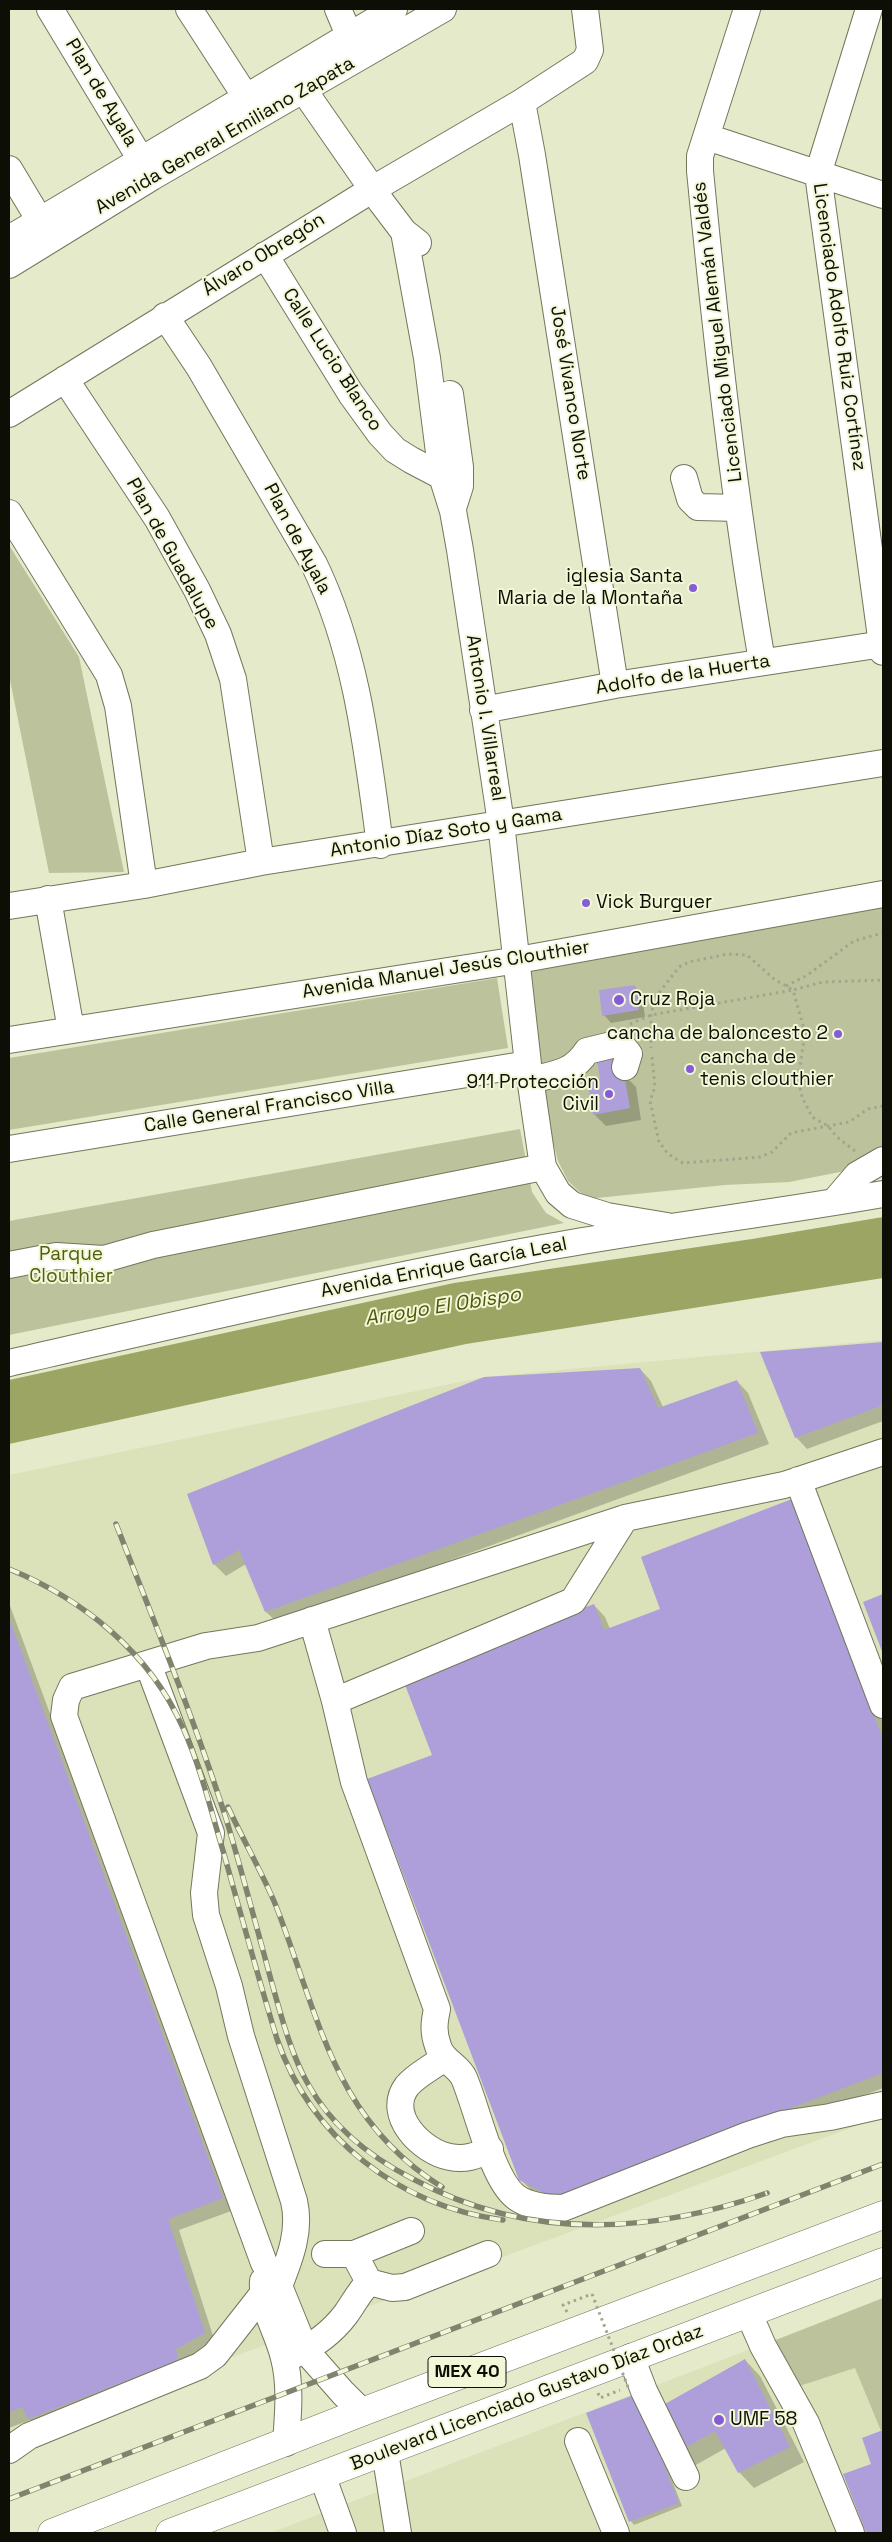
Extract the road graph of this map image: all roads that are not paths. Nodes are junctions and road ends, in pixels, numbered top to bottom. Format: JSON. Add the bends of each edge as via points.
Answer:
{"nodes":[{"id":1,"x":50,"y":9,"type":"edge"},
{"id":2,"x":188,"y":9,"type":"edge"},
{"id":3,"x":338,"y":9,"type":"edge"},
{"id":4,"x":394,"y":9,"type":"edge"},
{"id":5,"x":443,"y":9,"type":"edge"},
{"id":6,"x":585,"y":9,"type":"edge"},
{"id":7,"x":747,"y":9,"type":"edge"},
{"id":8,"x":869,"y":9,"type":"edge"},
{"id":9,"x":349,"y":36,"type":"junction"},
{"id":10,"x":298,"y":81,"type":"junction"},
{"id":11,"x":522,"y":102,"type":"junction"},
{"id":12,"x":252,"y":107,"type":"junction"},
{"id":13,"x":707,"y":137,"type":"junction"},
{"id":14,"x":146,"y":168,"type":"junction"},
{"id":15,"x":9,"y":169,"type":"edge"},
{"id":16,"x":818,"y":174,"type":"junction"},
{"id":17,"x":373,"y":189,"type":"junction"},
{"id":18,"x":883,"y":195,"type":"edge"},
{"id":19,"x":45,"y":229,"type":"junction"},
{"id":20,"x":9,"y":239,"type":"edge"},
{"id":21,"x":265,"y":255,"type":"junction"},
{"id":22,"x":9,"y":265,"type":"edge"},
{"id":23,"x":165,"y":316,"type":"junction"},
{"id":24,"x":65,"y":379,"type":"junction"},
{"id":25,"x":9,"y":414,"type":"edge"},
{"id":26,"x":684,"y":478,"type":"dead end"},
{"id":27,"x":451,"y":481,"type":"junction"},
{"id":28,"x":738,"y":508,"type":"junction"},
{"id":29,"x":9,"y":513,"type":"edge"},
{"id":30,"x":883,"y":647,"type":"edge"},
{"id":31,"x":762,"y":662,"type":"junction"},
{"id":32,"x":615,"y":685,"type":"junction"},
{"id":33,"x":483,"y":710,"type":"junction"},
{"id":34,"x":883,"y":763,"type":"edge"},
{"id":35,"x":501,"y":824,"type":"junction"},
{"id":36,"x":380,"y":845,"type":"junction"},
{"id":37,"x":261,"y":862,"type":"junction"},
{"id":38,"x":144,"y":885,"type":"junction"},
{"id":39,"x":883,"y":894,"type":"edge"},
{"id":40,"x":48,"y":899,"type":"junction"},
{"id":41,"x":9,"y":906,"type":"edge"},
{"id":42,"x":518,"y":960,"type":"junction"},
{"id":43,"x":71,"y":1030,"type":"junction"},
{"id":44,"x":9,"y":1040,"type":"edge"},
{"id":45,"x":625,"y":1067,"type":"dead end"},
{"id":46,"x":530,"y":1072,"type":"junction"},
{"id":47,"x":9,"y":1149,"type":"edge"},
{"id":48,"x":877,"y":1163,"type":"edge"},
{"id":49,"x":544,"y":1167,"type":"junction"},
{"id":50,"x":883,"y":1194,"type":"edge"},
{"id":51,"x":834,"y":1202,"type":"junction"},
{"id":52,"x":667,"y":1226,"type":"junction"},
{"id":53,"x":9,"y":1265,"type":"edge"},
{"id":54,"x":9,"y":1363,"type":"edge"},
{"id":55,"x":883,"y":1452,"type":"edge"},
{"id":56,"x":798,"y":1480,"type":"junction"},
{"id":57,"x":625,"y":1518,"type":"junction"},
{"id":58,"x":312,"y":1620,"type":"junction"},
{"id":59,"x":148,"y":1664,"type":"junction"},
{"id":60,"x":335,"y":1701,"type":"junction"},
{"id":61,"x":883,"y":1705,"type":"edge"},
{"id":62,"x":444,"y":2058,"type":"junction"},
{"id":63,"x":883,"y":2105,"type":"edge"},
{"id":64,"x":490,"y":2149,"type":"junction"},
{"id":65,"x":883,"y":2215,"type":"edge"},
{"id":66,"x":411,"y":2231,"type":"dead end"},
{"id":67,"x":325,"y":2254,"type":"dead end"},
{"id":68,"x":354,"y":2254,"type":"junction"},
{"id":69,"x":488,"y":2254,"type":"dead end"},
{"id":70,"x":883,"y":2262,"type":"edge"},
{"id":71,"x":369,"y":2282,"type":"junction"},
{"id":72,"x":270,"y":2290,"type":"junction"},
{"id":73,"x":749,"y":2314,"type":"junction"},
{"id":74,"x":295,"y":2354,"type":"junction"},
{"id":75,"x":631,"y":2357,"type":"junction"},
{"id":76,"x":362,"y":2412,"type":"junction"},
{"id":77,"x":578,"y":2441,"type":"dead end"},
{"id":78,"x":286,"y":2442,"type":"junction"},
{"id":79,"x":9,"y":2450,"type":"edge"},
{"id":80,"x":385,"y":2452,"type":"junction"},
{"id":81,"x":322,"y":2475,"type":"junction"},
{"id":82,"x":686,"y":2477,"type":"dead end"},
{"id":83,"x":52,"y":2533,"type":"edge"},
{"id":84,"x":170,"y":2533,"type":"edge"},
{"id":85,"x":343,"y":2533,"type":"edge"},
{"id":86,"x":398,"y":2533,"type":"edge"},
{"id":87,"x":616,"y":2533,"type":"edge"},
{"id":88,"x":851,"y":2533,"type":"edge"}],
"edges":[{"from":1,"to":14,"type":"street","name":"Plan de Ayala"},
{"from":2,"to":12,"type":"street"},
{"from":3,"to":9,"type":"street"},
{"from":4,"to":9,"type":"street","name":"Avenida General Emiliano Zapata"},
{"from":5,"to":10,"type":"street","name":"Avenida General Emiliano Zapata"},
{"from":6,"to":11,"type":"street","name":"Álvaro Obregón","via":[[590,50],[585,61]]},
{"from":7,"to":13,"type":"street","name":"Licenciado Miguel Alemán Valdés"},
{"from":8,"to":16,"type":"street","name":"Licenciado Adolfo Ruiz Cortínez"},
{"from":9,"to":10,"type":"street","name":"Avenida General Emiliano Zapata"},
{"from":10,"to":12,"type":"street","name":"Avenida General Emiliano Zapata"},
{"from":10,"to":17,"type":"street","name":"Antonio I. Villarreal"},
{"from":11,"to":17,"type":"street","name":"Álvaro Obregón"},
{"from":11,"to":32,"type":"street","name":"José Vivanco Norte"},
{"from":12,"to":14,"type":"street","name":"Avenida General Emiliano Zapata"},
{"from":13,"to":16,"type":"street"},
{"from":13,"to":28,"type":"street","name":"Licenciado Miguel Alemán Valdés","via":[[700,156],[700,171],[717,346]]},
{"from":14,"to":19,"type":"street","name":"Avenida General Emiliano Zapata"},
{"from":15,"to":19,"type":"street"},
{"from":16,"to":18,"type":"street"},
{"from":16,"to":30,"type":"street","name":"Licenciado Adolfo Ruiz Cortínez"},
{"from":17,"to":21,"type":"street","name":"Álvaro Obregón"},
{"from":17,"to":27,"type":"street","name":"Antonio I. Villarreal","via":[[404,232],[425,249],[458,445]]},
{"from":19,"to":20,"type":"street","name":"Avenida General Emiliano Zapata"},
{"from":19,"to":22,"type":"street","name":"Avenida General Emiliano Zapata"},
{"from":21,"to":23,"type":"street","name":"Álvaro Obregón"},
{"from":21,"to":27,"type":"street","name":"Calle Lucio Blanco","via":[[351,394],[380,434],[395,450]]},
{"from":23,"to":24,"type":"street","name":"Álvaro Obregón"},
{"from":23,"to":36,"type":"street","name":"Plan de Ayala","via":[[199,367],[324,585],[346,642],[366,744]]},
{"from":24,"to":25,"type":"street","name":"Álvaro Obregón"},
{"from":24,"to":37,"type":"street","name":"Plan de Guadalupe","via":[[157,518],[218,634],[233,679]]},
{"from":26,"to":28,"type":"street","via":[[690,499],[698,507]]},
{"from":27,"to":33,"type":"street","name":"Antonio I. Villarreal","via":[[452,511]]},
{"from":28,"to":31,"type":"street","name":"Licenciado Miguel Alemán Valdés"},
{"from":29,"to":38,"type":"street","via":[[109,675],[118,706]]},
{"from":30,"to":31,"type":"street","name":"Adolfo de la Huerta"},
{"from":31,"to":32,"type":"street","name":"Adolfo de la Huerta"},
{"from":32,"to":33,"type":"street","name":"Adolfo de la Huerta"},
{"from":33,"to":35,"type":"street","name":"Antonio I. Villarreal"},
{"from":34,"to":35,"type":"street","name":"Antonio Díaz Soto y Gama"},
{"from":35,"to":36,"type":"street","name":"Antonio Díaz Soto y Gama"},
{"from":35,"to":42,"type":"street","name":"Antonio I. Villarreal"},
{"from":36,"to":37,"type":"street","name":"Antonio Díaz Soto y Gama"},
{"from":37,"to":38,"type":"street","name":"Antonio Díaz Soto y Gama"},
{"from":38,"to":40,"type":"street","name":"Antonio Díaz Soto y Gama"},
{"from":39,"to":42,"type":"street","name":"Avenida Manuel Jesús Clouthier"},
{"from":40,"to":41,"type":"street","name":"Antonio Díaz Soto y Gama"},
{"from":40,"to":43,"type":"street"},
{"from":42,"to":43,"type":"street","name":"Avenida Manuel Jesús Clouthier"},
{"from":42,"to":46,"type":"street","name":"Antonio I. Villarreal"},
{"from":43,"to":44,"type":"street","name":"Avenida Manuel Jesús Clouthier"},
{"from":45,"to":46,"type":"street","name":"Calle General Francisco Villa","via":[[629,1054],[620,1044],[587,1051],[579,1063],[564,1072]]},
{"from":46,"to":47,"type":"street","name":"Calle General Francisco Villa"},
{"from":46,"to":49,"type":"street","name":"Antonio I. Villarreal"},
{"from":48,"to":51,"type":"street","via":[[857,1175]]},
{"from":49,"to":52,"type":"street","name":"Antonio I. Villarreal","via":[[558,1193],[572,1205],[607,1216]]},
{"from":49,"to":53,"type":"street","via":[[153,1245],[104,1259],[56,1256]]},
{"from":50,"to":51,"type":"street","name":"Avenida Enrique García Leal"},
{"from":51,"to":52,"type":"street","name":"Avenida Enrique García Leal"},
{"from":52,"to":54,"type":"street","name":"Avenida Enrique García Leal","via":[[365,1282]]},
{"from":55,"to":56,"type":"street"},
{"from":56,"to":57,"type":"street"},
{"from":56,"to":61,"type":"street"},
{"from":57,"to":58,"type":"street"},
{"from":57,"to":60,"type":"street","via":[[573,1602]]},
{"from":58,"to":59,"type":"street","via":[[258,1638],[206,1646]]},
{"from":58,"to":60,"type":"street"},
{"from":59,"to":72,"type":"street","via":[[211,1834],[204,1893],[206,1915],[296,2212],[294,2242]]},
{"from":59,"to":72,"type":"street","via":[[72,1687],[64,1716],[264,2263]]},
{"from":60,"to":62,"type":"street","via":[[354,1782],[437,2009],[433,2026]]},
{"from":62,"to":64,"type":"street","via":[[463,2076]]},
{"from":62,"to":64,"type":"street","via":[[407,2086],[401,2116],[418,2139],[442,2155],[467,2158]]},
{"from":63,"to":64,"type":"street","via":[[782,2124],[564,2208],[545,2208],[516,2197],[500,2177]]},
{"from":65,"to":76,"type":"main road","number":"MEX 40"},
{"from":66,"to":68,"type":"street"},
{"from":67,"to":68,"type":"street"},
{"from":68,"to":71,"type":"street"},
{"from":69,"to":71,"type":"street","via":[[406,2287],[392,2288]]},
{"from":70,"to":73,"type":"main road","name":"Boulevard Licenciado Gustavo Díaz Ordaz","number":"MEX 40"},
{"from":71,"to":74,"type":"street","via":[[329,2332]]},
{"from":72,"to":74,"type":"street"},
{"from":72,"to":79,"type":"street","via":[[215,2355],[200,2366],[29,2436]]},
{"from":73,"to":75,"type":"main road","name":"Boulevard Licenciado Gustavo Díaz Ordaz","number":"MEX 40"},
{"from":73,"to":88,"type":"street","via":[[806,2423]]},
{"from":74,"to":76,"type":"street"},
{"from":74,"to":78,"type":"street"},
{"from":75,"to":80,"type":"main road","name":"Boulevard Licenciado Gustavo Díaz Ordaz","number":"MEX 40"},
{"from":75,"to":82,"type":"street"},
{"from":76,"to":78,"type":"main road","number":"MEX 40"},
{"from":77,"to":87,"type":"street"},
{"from":78,"to":83,"type":"main road","number":"MEX 40"},
{"from":80,"to":81,"type":"main road","name":"Boulevard Licenciado Gustavo Díaz Ordaz","number":"MEX 40"},
{"from":80,"to":86,"type":"street"},
{"from":81,"to":84,"type":"main road","name":"Boulevard Licenciado Gustavo Díaz Ordaz","number":"MEX 40"},
{"from":81,"to":85,"type":"street"}]}
